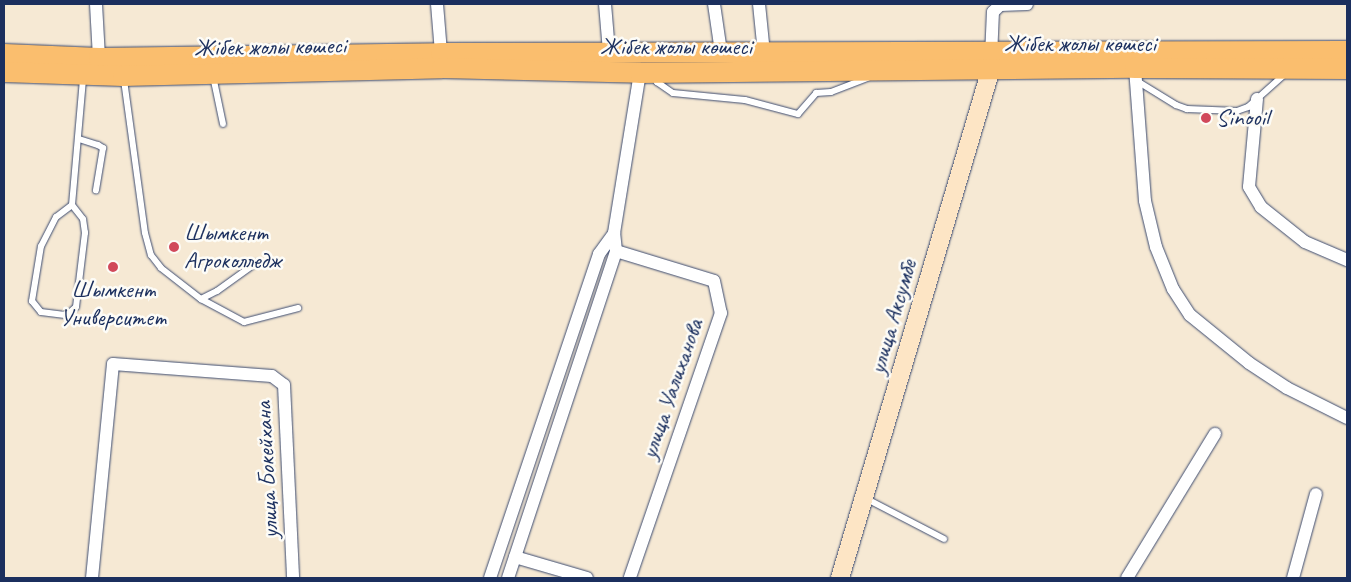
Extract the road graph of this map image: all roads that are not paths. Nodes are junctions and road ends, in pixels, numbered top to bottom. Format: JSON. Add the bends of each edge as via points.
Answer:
{"nodes":[{"id":1,"x":96,"y":4,"type":"edge"},
{"id":2,"x":437,"y":4,"type":"edge"},
{"id":3,"x":604,"y":4,"type":"edge"},
{"id":4,"x":714,"y":4,"type":"edge"},
{"id":5,"x":759,"y":4,"type":"edge"},
{"id":6,"x":1027,"y":4,"type":"edge"},
{"id":7,"x":1001,"y":5,"type":"edge"},
{"id":8,"x":1347,"y":51,"type":"edge"},
{"id":9,"x":609,"y":52,"type":"junction"},
{"id":10,"x":721,"y":52,"type":"junction"},
{"id":11,"x":764,"y":52,"type":"junction"},
{"id":12,"x":441,"y":53,"type":"junction"},
{"id":13,"x":4,"y":54,"type":"edge"},
{"id":14,"x":99,"y":58,"type":"junction"},
{"id":15,"x":991,"y":61,"type":"junction"},
{"id":16,"x":1347,"y":69,"type":"edge"},
{"id":17,"x":1290,"y":70,"type":"junction"},
{"id":18,"x":878,"y":71,"type":"junction"},
{"id":19,"x":4,"y":72,"type":"edge"},
{"id":20,"x":212,"y":72,"type":"junction"},
{"id":21,"x":646,"y":73,"type":"junction"},
{"id":22,"x":83,"y":74,"type":"junction"},
{"id":23,"x":1135,"y":75,"type":"junction"},
{"id":24,"x":123,"y":76,"type":"junction"},
{"id":25,"x":1257,"y":99,"type":"junction"},
{"id":26,"x":223,"y":124,"type":"dead end"},
{"id":27,"x":79,"y":139,"type":"junction"},
{"id":28,"x":96,"y":190,"type":"dead end"},
{"id":29,"x":72,"y":205,"type":"junction"},
{"id":30,"x":614,"y":233,"type":"junction"},
{"id":31,"x":616,"y":251,"type":"junction"},
{"id":32,"x":1347,"y":260,"type":"edge"},
{"id":33,"x":256,"y":263,"type":"dead end"},
{"id":34,"x":201,"y":299,"type":"junction"},
{"id":35,"x":298,"y":308,"type":"dead end"},
{"id":36,"x":1347,"y":418,"type":"edge"},
{"id":37,"x":1215,"y":434,"type":"dead end"},
{"id":38,"x":1316,"y":494,"type":"dead end"},
{"id":39,"x":864,"y":497,"type":"junction"},
{"id":40,"x":944,"y":539,"type":"dead end"},
{"id":41,"x":515,"y":557,"type":"junction"},
{"id":42,"x":92,"y":578,"type":"edge"},
{"id":43,"x":293,"y":578,"type":"edge"},
{"id":44,"x":490,"y":578,"type":"edge"},
{"id":45,"x":508,"y":578,"type":"edge"},
{"id":46,"x":587,"y":578,"type":"edge"},
{"id":47,"x":630,"y":578,"type":"edge"},
{"id":48,"x":840,"y":578,"type":"edge"},
{"id":49,"x":1127,"y":578,"type":"edge"},
{"id":50,"x":1293,"y":578,"type":"edge"}],
"edges":[{"from":1,"to":14,"type":"street"},
{"from":2,"to":12,"type":"street"},
{"from":3,"to":9,"type":"street"},
{"from":4,"to":10,"type":"street"},
{"from":5,"to":11,"type":"street"},
{"from":6,"to":7,"type":"street"},
{"from":7,"to":15,"type":"street","via":[[993,12]]},
{"from":8,"to":15,"type":"main road","name":"Жібек жолы көшесі"},
{"from":9,"to":10,"type":"main road","name":"Жібек жолы көшесі"},
{"from":9,"to":12,"type":"main road","name":"Жібек жолы көшесі"},
{"from":10,"to":11,"type":"main road","name":"Жібек жолы көшесі"},
{"from":11,"to":15,"type":"main road","name":"Жібек жолы көшесі"},
{"from":12,"to":14,"type":"main road","name":"Жібек жолы көшесі"},
{"from":13,"to":14,"type":"main road","name":"Жібек жолы көшесі"},
{"from":15,"to":18,"type":"main road","name":"Жібек жолы көшесі"},
{"from":15,"to":23,"type":"main road","name":"Жібек жолы көшесі"},
{"from":15,"to":39,"type":"main road","name":"улица Аксумбе"},
{"from":16,"to":17,"type":"main road","name":"Жібек жолы көшесі"},
{"from":17,"to":23,"type":"main road","name":"Жібек жолы көшесі"},
{"from":17,"to":25,"type":"lane"},
{"from":18,"to":21,"type":"main road","name":"Жібек жолы көшесі"},
{"from":18,"to":21,"type":"lane","via":[[864,80],[831,92],[816,93],[798,114],[745,100],[673,93]]},
{"from":19,"to":22,"type":"main road","name":"Жібек жолы көшесі"},
{"from":20,"to":21,"type":"main road","name":"Жібек жолы көшесі","via":[[442,68]]},
{"from":20,"to":24,"type":"main road","name":"Жібек жолы көшесі"},
{"from":20,"to":26,"type":"lane"},
{"from":21,"to":30,"type":"street"},
{"from":22,"to":24,"type":"main road","name":"Жібек жолы көшесі"},
{"from":22,"to":27,"type":"lane"},
{"from":23,"to":25,"type":"lane","via":[[1176,105],[1187,109],[1237,111]]},
{"from":23,"to":36,"type":"street","via":[[1145,201],[1156,247],[1173,290],[1190,315],[1249,363],[1287,388]]},
{"from":24,"to":34,"type":"lane","via":[[143,224],[151,255],[161,268]]},
{"from":25,"to":32,"type":"street","via":[[1249,187],[1260,207],[1305,242]]},
{"from":27,"to":28,"type":"lane","via":[[103,148]]},
{"from":27,"to":29,"type":"lane"},
{"from":29,"to":29,"type":"lane","via":[[56,217],[41,246],[32,301],[41,312],[67,315],[76,307],[85,233],[83,219]]},
{"from":30,"to":31,"type":"street"},
{"from":30,"to":44,"type":"street","via":[[599,254]]},
{"from":31,"to":41,"type":"street"},
{"from":31,"to":47,"type":"street","name":"улица Уалиханова","via":[[714,281],[720,312]]},
{"from":33,"to":34,"type":"lane"},
{"from":34,"to":35,"type":"lane","via":[[244,322]]},
{"from":37,"to":49,"type":"street"},
{"from":38,"to":50,"type":"street"},
{"from":39,"to":40,"type":"lane"},
{"from":39,"to":48,"type":"main road","name":"улица Аксумбе"},
{"from":41,"to":45,"type":"street"},
{"from":41,"to":46,"type":"street"},
{"from":42,"to":43,"type":"street","name":"улица Бокейхана","via":[[113,364],[272,376],[284,385]]}]}
